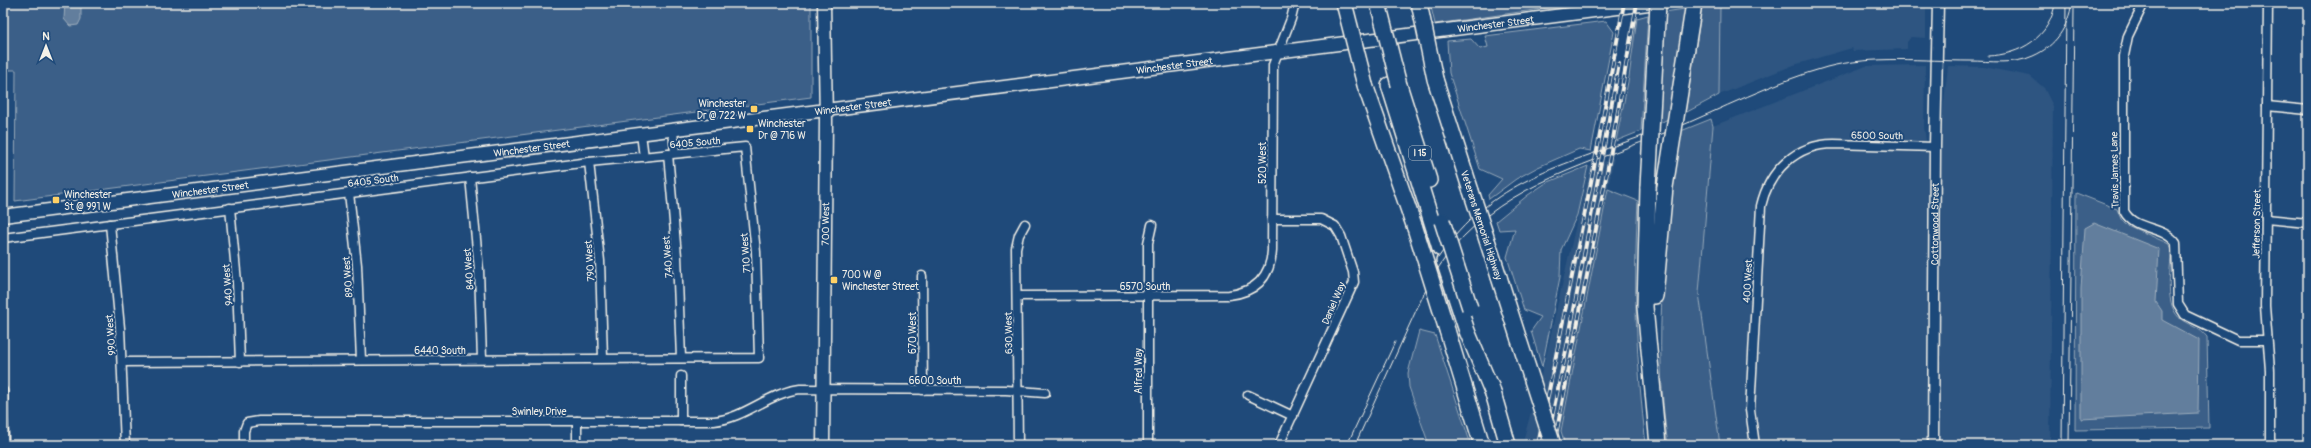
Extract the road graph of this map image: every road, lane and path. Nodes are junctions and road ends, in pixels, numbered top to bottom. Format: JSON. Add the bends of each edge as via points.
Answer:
{"nodes":[{"id":1,"x":824,"y":3,"type":"edge"},
{"id":2,"x":1295,"y":3,"type":"edge"},
{"id":3,"x":1344,"y":3,"type":"edge"},
{"id":4,"x":1368,"y":3,"type":"edge"},
{"id":5,"x":1378,"y":3,"type":"edge"},
{"id":6,"x":1419,"y":3,"type":"edge"},
{"id":7,"x":1657,"y":3,"type":"edge"},
{"id":8,"x":1694,"y":3,"type":"edge"},
{"id":9,"x":1938,"y":3,"type":"edge"},
{"id":10,"x":2144,"y":3,"type":"edge"},
{"id":11,"x":2268,"y":3,"type":"edge"},
{"id":12,"x":1279,"y":52,"type":"junction"},
{"id":13,"x":1394,"y":85,"type":"junction"},
{"id":14,"x":2266,"y":106,"type":"junction"},
{"id":15,"x":826,"y":110,"type":"junction"},
{"id":16,"x":2308,"y":110,"type":"edge"},
{"id":17,"x":672,"y":130,"type":"junction"},
{"id":18,"x":641,"y":134,"type":"junction"},
{"id":19,"x":1818,"y":146,"type":"joint"},
{"id":20,"x":1935,"y":146,"type":"junction"},
{"id":21,"x":745,"y":147,"type":"joint"},
{"id":22,"x":672,"y":154,"type":"junction"},
{"id":23,"x":644,"y":157,"type":"junction"},
{"id":24,"x":590,"y":162,"type":"junction"},
{"id":25,"x":470,"y":177,"type":"junction"},
{"id":26,"x":349,"y":193,"type":"junction"},
{"id":27,"x":230,"y":208,"type":"junction"},
{"id":28,"x":3,"y":216,"type":"edge"},
{"id":29,"x":1272,"y":219,"type":"junction"},
{"id":30,"x":2266,"y":219,"type":"junction"},
{"id":31,"x":2308,"y":223,"type":"edge"},
{"id":32,"x":110,"y":224,"type":"junction"},
{"id":33,"x":1025,"y":224,"type":"dead end"},
{"id":34,"x":1152,"y":225,"type":"dead end"},
{"id":35,"x":3,"y":238,"type":"edge"},
{"id":36,"x":1266,"y":274,"type":"joint"},
{"id":37,"x":922,"y":276,"type":"dead end"},
{"id":38,"x":1017,"y":296,"type":"junction"},
{"id":39,"x":1148,"y":296,"type":"junction"},
{"id":40,"x":2267,"y":340,"type":"junction"},
{"id":41,"x":603,"y":358,"type":"junction"},
{"id":42,"x":681,"y":358,"type":"junction"},
{"id":43,"x":759,"y":358,"type":"joint"},
{"id":44,"x":361,"y":360,"type":"junction"},
{"id":45,"x":482,"y":360,"type":"junction"},
{"id":46,"x":122,"y":362,"type":"junction"},
{"id":47,"x":240,"y":362,"type":"junction"},
{"id":48,"x":1649,"y":364,"type":"junction"},
{"id":49,"x":681,"y":376,"type":"dead end"},
{"id":50,"x":824,"y":389,"type":"junction"},
{"id":51,"x":923,"y":390,"type":"junction"},
{"id":52,"x":3,"y":392,"type":"edge"},
{"id":53,"x":1018,"y":392,"type":"junction"},
{"id":54,"x":1045,"y":393,"type":"dead end"},
{"id":55,"x":1248,"y":395,"type":"dead end"},
{"id":56,"x":1494,"y":396,"type":"junction"},
{"id":57,"x":1293,"y":416,"type":"junction"},
{"id":58,"x":577,"y":421,"type":"junction"},
{"id":59,"x":681,"y":421,"type":"junction"},
{"id":60,"x":1480,"y":438,"type":"edge"},
{"id":61,"x":4,"y":445,"type":"edge"},
{"id":62,"x":125,"y":445,"type":"edge"},
{"id":63,"x":244,"y":445,"type":"edge"},
{"id":64,"x":577,"y":445,"type":"edge"},
{"id":65,"x":823,"y":445,"type":"edge"},
{"id":66,"x":1018,"y":445,"type":"edge"},
{"id":67,"x":1148,"y":445,"type":"edge"},
{"id":68,"x":1279,"y":445,"type":"edge"},
{"id":69,"x":1508,"y":445,"type":"edge"},
{"id":70,"x":1552,"y":445,"type":"edge"},
{"id":71,"x":1658,"y":445,"type":"edge"},
{"id":72,"x":1755,"y":445,"type":"edge"},
{"id":73,"x":1933,"y":445,"type":"edge"},
{"id":74,"x":2270,"y":445,"type":"edge"}],
"edges":[{"from":1,"to":15,"type":"main road","name":"700 West"},
{"from":2,"to":12,"type":"street","name":"520 West"},
{"from":3,"to":60,"type":"highway","bridge":true,"via":[[1365,86],[1414,228]]},
{"from":4,"to":13,"type":"highway"},
{"from":5,"to":13,"type":"highway","number":"I 15","bridge":true},
{"from":6,"to":70,"type":"highway","name":"Veterans Memorial Highway","bridge":true,"via":[[1435,79]]},
{"from":7,"to":12,"type":"main road","name":"Winchester Street"},
{"from":7,"to":48,"type":"highway","bridge":true,"via":[[1645,307]]},
{"from":8,"to":48,"type":"highway","bridge":true,"via":[[1665,187]]},
{"from":9,"to":20,"type":"street","name":"Cottonwood Street"},
{"from":10,"to":40,"type":"street","name":"Travis James Lane","via":[[2128,36],[2124,56],[2124,211],[2132,222],[2166,234],[2176,243],[2178,304],[2185,315],[2238,340]]},
{"from":11,"to":14,"type":"street","name":"Jefferson Street"},
{"from":12,"to":15,"type":"main road","name":"Winchester Street"},
{"from":12,"to":29,"type":"street","name":"520 West","via":[[1272,64]]},
{"from":13,"to":56,"type":"highway","number":"I 15","bridge":true,"via":[[1470,308]]},
{"from":13,"to":56,"type":"highway","via":[[1448,273],[1467,331]]},
{"from":14,"to":16,"type":"street"},
{"from":14,"to":30,"type":"street","name":"Jefferson Street"},
{"from":15,"to":17,"type":"main road","name":"Winchester Street"},
{"from":15,"to":50,"type":"main road","name":"700 West"},
{"from":17,"to":18,"type":"main road","name":"Winchester Street"},
{"from":17,"to":22,"type":"street","name":"740 West"},
{"from":18,"to":23,"type":"street"},
{"from":18,"to":28,"type":"main road","name":"Winchester Street"},
{"from":19,"to":20,"type":"street","name":"6500 South"},
{"from":19,"to":72,"type":"street","name":"400 West","via":[[1798,153],[1783,163],[1773,176],[1763,199],[1750,410]]},
{"from":20,"to":73,"type":"street","name":"Cottonwood Street"},
{"from":21,"to":22,"type":"street","name":"6405 South"},
{"from":21,"to":43,"type":"street","name":"710 West","via":[[756,252]]},
{"from":22,"to":23,"type":"street","name":"6405 South"},
{"from":22,"to":42,"type":"street","name":"740 West"},
{"from":23,"to":24,"type":"street","name":"6405 South"},
{"from":24,"to":25,"type":"street","name":"6405 South"},
{"from":24,"to":41,"type":"street","name":"790 West","via":[[600,261]]},
{"from":25,"to":26,"type":"street","name":"6405 South"},
{"from":25,"to":45,"type":"street","name":"840 West","via":[[479,270]]},
{"from":26,"to":27,"type":"street","name":"6405 South"},
{"from":26,"to":44,"type":"street","name":"890 West","via":[[357,265]]},
{"from":27,"to":32,"type":"street","name":"6405 South"},
{"from":27,"to":47,"type":"street","name":"940 West","via":[[237,282]]},
{"from":29,"to":36,"type":"street","name":"520 West","via":[[1271,263]]},
{"from":29,"to":57,"type":"street","name":"Daniel Way","via":[[1321,219],[1333,224],[1341,236],[1354,277],[1350,292]]},
{"from":30,"to":31,"type":"street"},
{"from":30,"to":40,"type":"street","name":"Jefferson Street"},
{"from":32,"to":35,"type":"street","name":"6405 South"},
{"from":32,"to":46,"type":"street","name":"990 West"},
{"from":33,"to":38,"type":"street","name":"630 West","via":[[1017,241]]},
{"from":34,"to":39,"type":"street","name":"Alfred Way","via":[[1148,243]]},
{"from":36,"to":39,"type":"street","name":"6570 South","via":[[1258,285],[1242,294]]},
{"from":37,"to":51,"type":"street","name":"670 West"},
{"from":38,"to":39,"type":"street","name":"6570 South"},
{"from":38,"to":53,"type":"street","name":"630 West"},
{"from":39,"to":67,"type":"street","name":"Alfred Way"},
{"from":40,"to":74,"type":"street","name":"Jefferson Street","via":[[2270,370]]},
{"from":41,"to":42,"type":"street","name":"6440 South"},
{"from":41,"to":45,"type":"street","name":"6440 South"},
{"from":42,"to":43,"type":"street","name":"6440 South"},
{"from":44,"to":45,"type":"street","name":"6440 South"},
{"from":44,"to":47,"type":"street","name":"6440 South"},
{"from":46,"to":47,"type":"street","name":"6440 South"},
{"from":46,"to":62,"type":"street","name":"990 West"},
{"from":48,"to":71,"type":"highway"},
{"from":49,"to":59,"type":"street"},
{"from":50,"to":51,"type":"street","name":"6600 South"},
{"from":50,"to":59,"type":"street","name":"Swinley Drive","via":[[800,389],[781,393],[742,414],[727,419]]},
{"from":50,"to":65,"type":"main road","name":"700 West"},
{"from":51,"to":53,"type":"street","name":"6600 South"},
{"from":52,"to":61,"type":"street"},
{"from":53,"to":54,"type":"street","name":"6600 South"},
{"from":53,"to":66,"type":"street","name":"630 West"},
{"from":55,"to":57,"type":"street"},
{"from":56,"to":69,"type":"highway","number":"I 15"},
{"from":57,"to":68,"type":"street","name":"Daniel Way"},
{"from":58,"to":59,"type":"street","name":"Swinley Drive"},
{"from":58,"to":63,"type":"street","name":"Swinley Drive","via":[[259,420],[247,423]]},
{"from":58,"to":64,"type":"street"}]}
